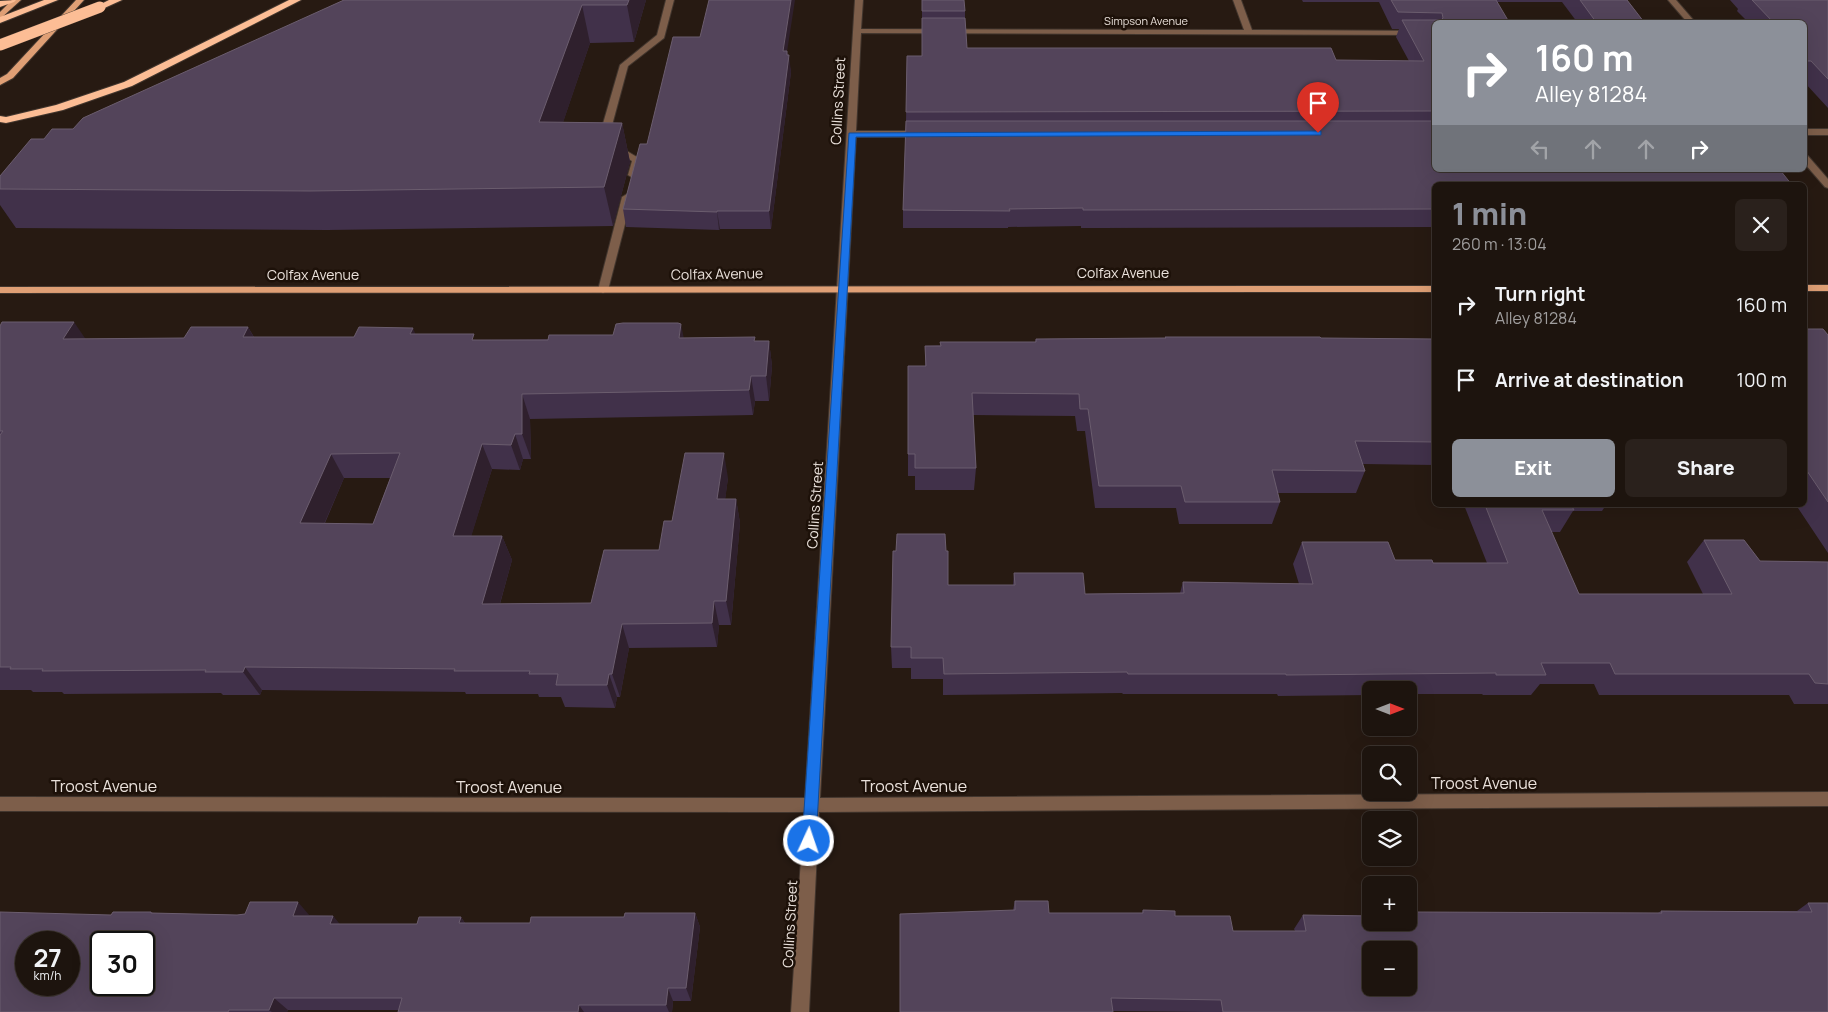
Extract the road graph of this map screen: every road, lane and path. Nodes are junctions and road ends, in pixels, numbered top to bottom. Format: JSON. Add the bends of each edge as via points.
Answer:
{"nodes":[{"id":1,"x":11,"y":0,"type":"edge"},
{"id":2,"x":17,"y":0,"type":"edge"},
{"id":3,"x":53,"y":0,"type":"edge"},
{"id":4,"x":80,"y":0,"type":"edge"},
{"id":5,"x":117,"y":0,"type":"edge"},
{"id":6,"x":296,"y":0,"type":"edge"},
{"id":7,"x":670,"y":0,"type":"edge"},
{"id":8,"x":859,"y":0,"type":"edge"},
{"id":9,"x":1237,"y":0,"type":"edge"},
{"id":10,"x":1672,"y":0,"type":"edge"},
{"id":11,"x":104,"y":3,"type":"edge"},
{"id":12,"x":0,"y":4,"type":"edge"},
{"id":13,"x":0,"y":19,"type":"edge"},
{"id":14,"x":1689,"y":20,"type":"edge"},
{"id":15,"x":857,"y":31,"type":"junction"},
{"id":16,"x":1248,"y":33,"type":"junction"},
{"id":17,"x":1432,"y":33,"type":"edge"},
{"id":18,"x":0,"y":45,"type":"edge"},
{"id":19,"x":0,"y":82,"type":"edge"},
{"id":20,"x":0,"y":119,"type":"edge"},
{"id":21,"x":1807,"y":132,"type":"edge"},
{"id":22,"x":1828,"y":132,"type":"edge"},
{"id":23,"x":852,"y":134,"type":"junction"},
{"id":24,"x":931,"y":134,"type":"edge"},
{"id":25,"x":1807,"y":160,"type":"edge"},
{"id":26,"x":1828,"y":186,"type":"edge"},
{"id":27,"x":843,"y":288,"type":"junction"},
{"id":28,"x":1807,"y":288,"type":"edge"},
{"id":29,"x":1828,"y":288,"type":"edge"},
{"id":30,"x":1432,"y":289,"type":"edge"},
{"id":31,"x":0,"y":290,"type":"edge"},
{"id":32,"x":603,"y":290,"type":"junction"},
{"id":33,"x":1828,"y":799,"type":"edge"},
{"id":34,"x":811,"y":803,"type":"junction"},
{"id":35,"x":0,"y":804,"type":"edge"},
{"id":36,"x":800,"y":1012,"type":"edge"}],
"edges":[{"from":1,"to":12,"type":"highway"},
{"from":2,"to":13,"type":"main road"},
{"from":3,"to":13,"type":"highway"},
{"from":4,"to":19,"type":"main road","via":[[10,76]]},
{"from":5,"to":11,"type":"highway"},
{"from":6,"to":20,"type":"highway","via":[[128,84],[59,108]]},
{"from":7,"to":32,"type":"street","via":[[661,36],[624,65],[603,141],[637,160]]},
{"from":8,"to":15,"type":"street","name":"Collins Street"},
{"from":9,"to":16,"type":"street"},
{"from":10,"to":14,"type":"street"},
{"from":11,"to":18,"type":"highway","bridge":true},
{"from":15,"to":16,"type":"street","name":"Simpson Avenue"},
{"from":15,"to":23,"type":"street","name":"Collins Street"},
{"from":16,"to":17,"type":"street","name":"Simpson Avenue"},
{"from":21,"to":22,"type":"street"},
{"from":23,"to":24,"type":"street"},
{"from":23,"to":27,"type":"street","name":"Collins Street"},
{"from":25,"to":26,"type":"street"},
{"from":27,"to":30,"type":"main road","name":"Colfax Avenue"},
{"from":27,"to":32,"type":"main road","name":"Colfax Avenue"},
{"from":27,"to":34,"type":"street","name":"Collins Street"},
{"from":28,"to":29,"type":"main road"},
{"from":31,"to":32,"type":"main road","name":"Colfax Avenue"},
{"from":33,"to":34,"type":"street","name":"Troost Avenue"},
{"from":34,"to":35,"type":"street","name":"Troost Avenue"},
{"from":34,"to":36,"type":"street","name":"Collins Street"}]}
